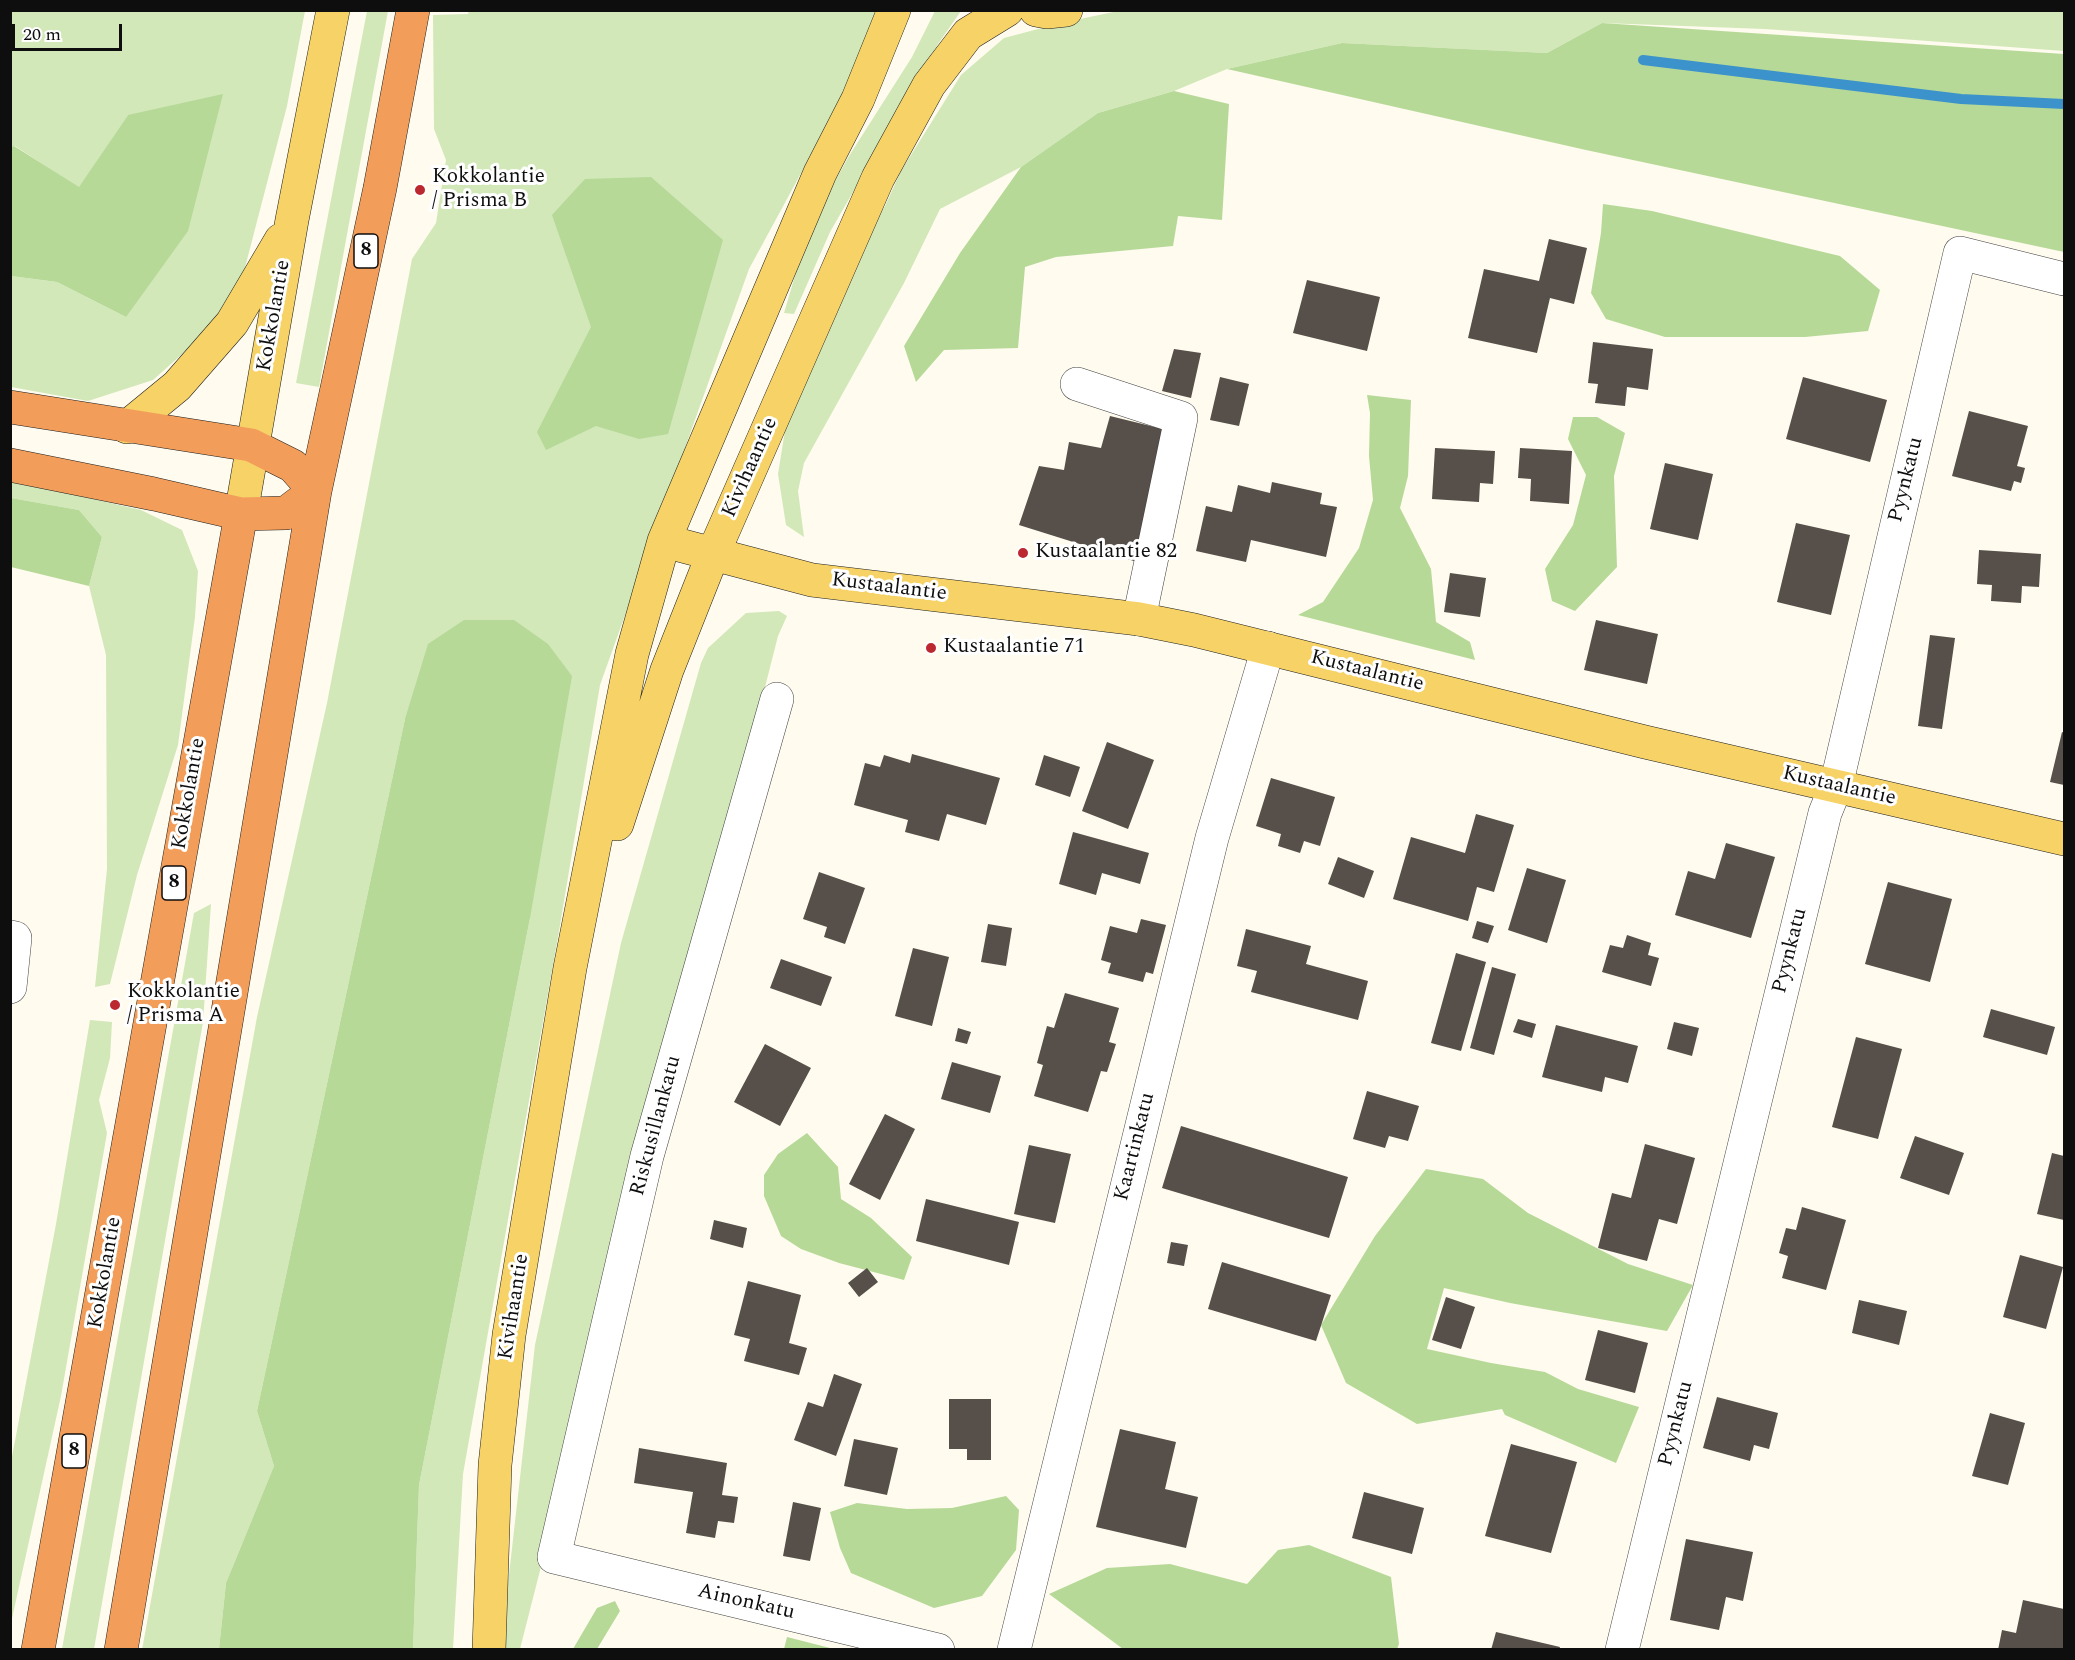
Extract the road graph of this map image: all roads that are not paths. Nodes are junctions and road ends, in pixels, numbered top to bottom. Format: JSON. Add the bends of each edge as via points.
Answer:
{"nodes":[{"id":1,"x":333,"y":10,"type":"edge"},
{"id":2,"x":413,"y":10,"type":"edge"},
{"id":3,"x":894,"y":10,"type":"edge"},
{"id":4,"x":1007,"y":10,"type":"edge"},
{"id":5,"x":1036,"y":10,"type":"edge"},
{"id":6,"x":1066,"y":10,"type":"edge"},
{"id":7,"x":292,"y":220,"type":"junction"},
{"id":8,"x":2064,"y":279,"type":"edge"},
{"id":9,"x":1077,"y":384,"type":"dead end"},
{"id":10,"x":10,"y":407,"type":"edge"},
{"id":11,"x":126,"y":427,"type":"junction"},
{"id":12,"x":252,"y":445,"type":"junction"},
{"id":13,"x":10,"y":465,"type":"edge"},
{"id":14,"x":315,"y":491,"type":"junction"},
{"id":15,"x":241,"y":514,"type":"junction"},
{"id":16,"x":664,"y":541,"type":"junction"},
{"id":17,"x":713,"y":555,"type":"junction"},
{"id":18,"x":1138,"y":619,"type":"junction"},
{"id":19,"x":1268,"y":648,"type":"junction"},
{"id":20,"x":777,"y":699,"type":"dead end"},
{"id":21,"x":1836,"y":786,"type":"junction"},
{"id":22,"x":2064,"y":839,"type":"edge"},
{"id":23,"x":10,"y":937,"type":"edge"},
{"id":24,"x":570,"y":968,"type":"junction"},
{"id":25,"x":10,"y":987,"type":"edge"},
{"id":26,"x":554,"y":1557,"type":"joint"},
{"id":27,"x":38,"y":1650,"type":"edge"},
{"id":28,"x":121,"y":1650,"type":"edge"},
{"id":29,"x":489,"y":1650,"type":"edge"},
{"id":30,"x":938,"y":1650,"type":"edge"},
{"id":31,"x":1014,"y":1650,"type":"edge"},
{"id":32,"x":1622,"y":1650,"type":"edge"}],
"edges":[{"from":1,"to":7,"type":"main road","name":"Kokkolantie","number":"8"},
{"from":2,"to":14,"type":"highway","number":"8","via":[[380,188]]},
{"from":3,"to":16,"type":"main road","name":"Kivihaantie","via":[[858,99],[820,173]]},
{"from":4,"to":17,"type":"main road","name":"Kivihaantie","via":[[968,34],[929,85],[878,178]]},
{"from":5,"to":6,"type":"main road"},
{"from":7,"to":11,"type":"main road","via":[[232,323],[177,386]]},
{"from":7,"to":12,"type":"main road","name":"Kokkolantie","number":"8"},
{"from":8,"to":21,"type":"street","name":"Pyynkatu","via":[[1960,253]]},
{"from":9,"to":18,"type":"street","via":[[1181,418]]},
{"from":10,"to":11,"type":"highway"},
{"from":11,"to":12,"type":"highway"},
{"from":12,"to":14,"type":"highway","via":[[293,466]]},
{"from":12,"to":15,"type":"main road","name":"Kokkolantie","number":"8"},
{"from":13,"to":15,"type":"highway"},
{"from":14,"to":15,"type":"highway","via":[[286,513]]},
{"from":14,"to":28,"type":"highway","number":"8"},
{"from":15,"to":27,"type":"highway","name":"Kokkolantie","number":"8"},
{"from":16,"to":17,"type":"main road","name":"Kustaalantie"},
{"from":16,"to":24,"type":"main road","name":"Kivihaantie","via":[[632,654]]},
{"from":17,"to":18,"type":"main road","name":"Kustaalantie","via":[[812,580]]},
{"from":17,"to":24,"type":"main road","name":"Kivihaantie","via":[[667,670]]},
{"from":18,"to":19,"type":"main road","name":"Kustaalantie"},
{"from":19,"to":21,"type":"main road","name":"Kustaalantie"},
{"from":19,"to":31,"type":"street","name":"Kaartinkatu","via":[[1212,838]]},
{"from":20,"to":26,"type":"street","name":"Riskusillankatu","via":[[647,1156]]},
{"from":21,"to":22,"type":"main road","name":"Kustaalantie"},
{"from":21,"to":32,"type":"street","name":"Pyynkatu","via":[[1825,813]]},
{"from":23,"to":25,"type":"street","via":[[15,938]]},
{"from":24,"to":29,"type":"main road","name":"Kivihaantie","via":[[509,1335],[495,1465]]},
{"from":26,"to":30,"type":"street","name":"Ainonkatu"}]}
